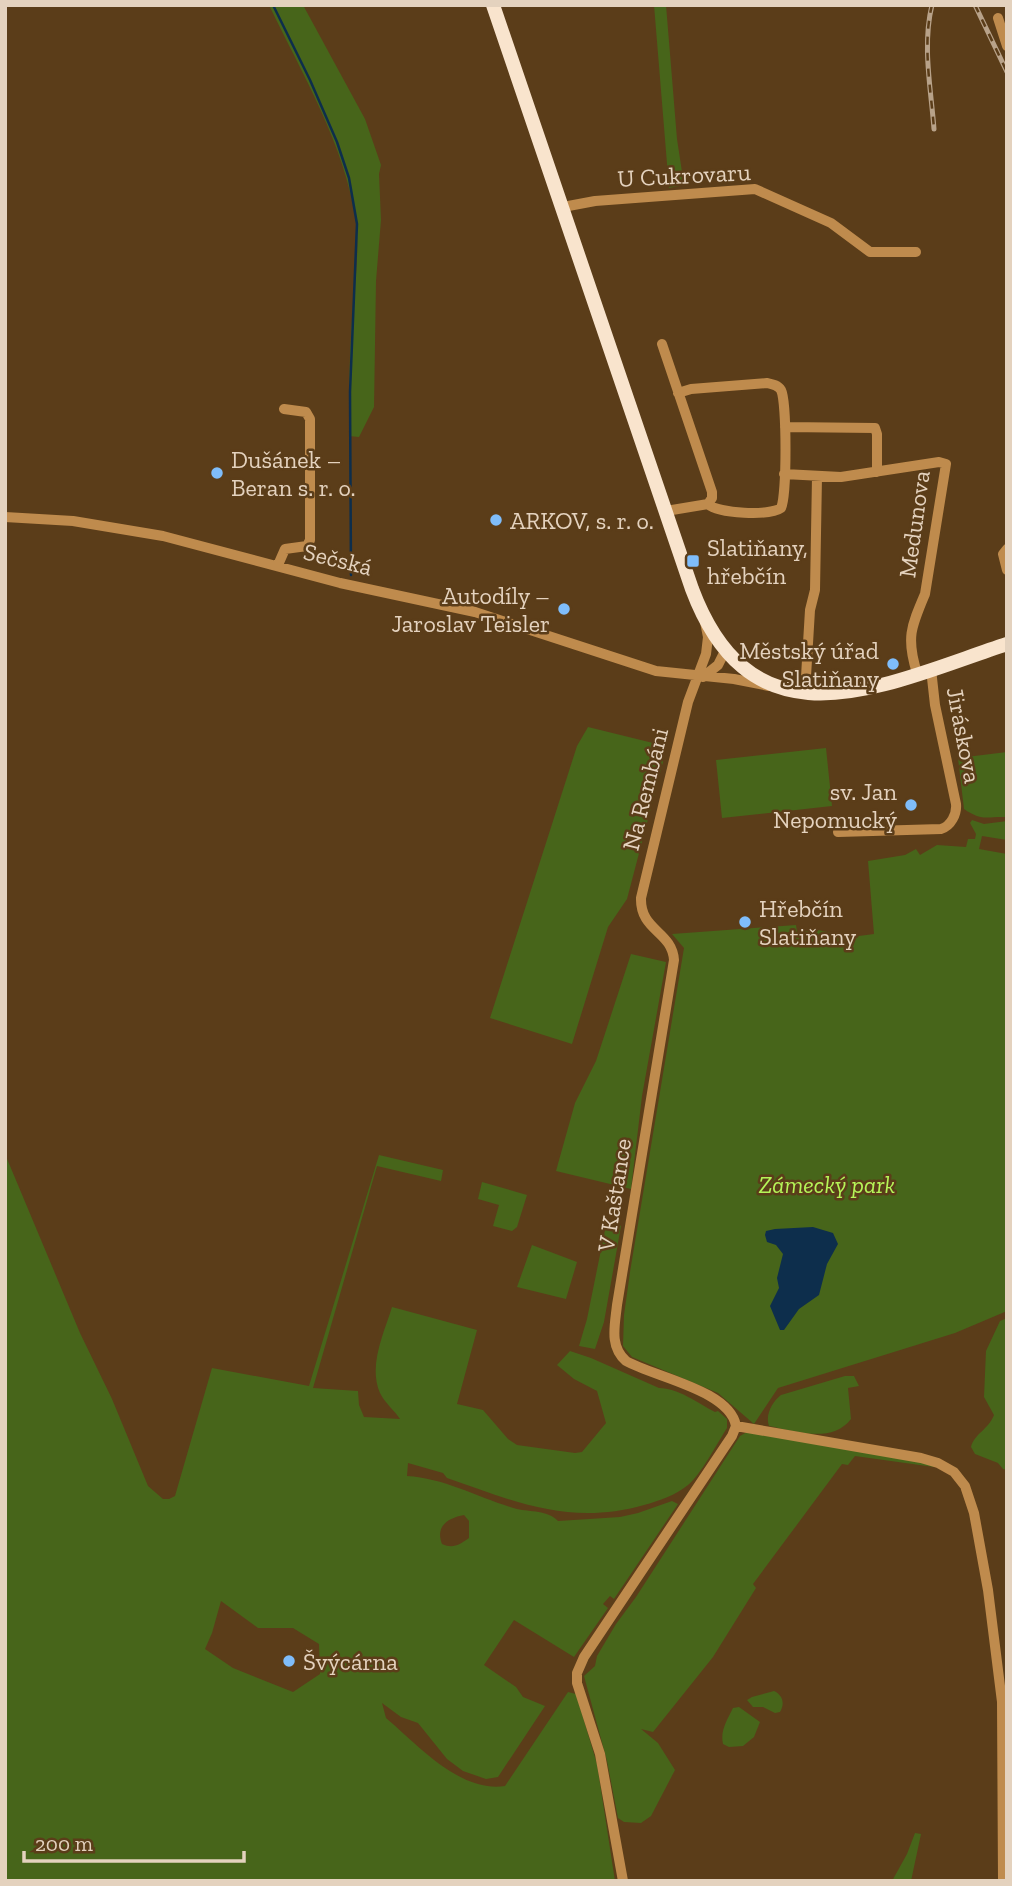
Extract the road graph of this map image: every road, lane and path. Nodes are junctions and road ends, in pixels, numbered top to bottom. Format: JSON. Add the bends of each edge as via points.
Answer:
{"nodes":[{"id":1,"x":493,"y":5,"type":"edge"},
{"id":2,"x":998,"y":18,"type":"dead end"},
{"id":3,"x":1007,"y":46,"type":"edge"},
{"id":4,"x":563,"y":207,"type":"junction"},
{"id":5,"x":916,"y":252,"type":"dead end"},
{"id":6,"x":662,"y":344,"type":"dead end"},
{"id":7,"x":678,"y":393,"type":"junction"},
{"id":8,"x":284,"y":409,"type":"dead end"},
{"id":9,"x":785,"y":428,"type":"junction"},
{"id":10,"x":877,"y":472,"type":"junction"},
{"id":11,"x":785,"y":474,"type":"junction"},
{"id":12,"x":817,"y":477,"type":"junction"},
{"id":13,"x":708,"y":505,"type":"junction"},
{"id":14,"x":666,"y":512,"type":"junction"},
{"id":15,"x":5,"y":517,"type":"edge"},
{"id":16,"x":1007,"y":549,"type":"edge"},
{"id":17,"x":278,"y":565,"type":"junction"},
{"id":18,"x":1007,"y":570,"type":"edge"},
{"id":19,"x":701,"y":613,"type":"junction"},
{"id":20,"x":1007,"y":644,"type":"edge"},
{"id":21,"x":725,"y":651,"type":"junction"},
{"id":22,"x":704,"y":660,"type":"junction"},
{"id":23,"x":924,"y":671,"type":"junction"},
{"id":24,"x":700,"y":677,"type":"junction"},
{"id":25,"x":798,"y":692,"type":"junction"},
{"id":26,"x":838,"y":832,"type":"dead end"},
{"id":27,"x":642,"y":913,"type":"joint"},
{"id":28,"x":736,"y":1426,"type":"junction"},
{"id":29,"x":622,"y":1881,"type":"edge"},
{"id":30,"x":1003,"y":1881,"type":"edge"}],
"edges":[{"from":1,"to":4,"type":"main road"},
{"from":2,"to":3,"type":"street"},
{"from":4,"to":5,"type":"street","name":"U Cukrovaru","via":[[751,189],[825,220],[873,253]]},
{"from":4,"to":14,"type":"main road"},
{"from":6,"to":7,"type":"street"},
{"from":7,"to":9,"type":"street","via":[[771,383],[782,393]]},
{"from":7,"to":13,"type":"street","via":[[712,491]]},
{"from":8,"to":17,"type":"street","via":[[306,412],[310,419],[310,540],[307,546],[283,550]]},
{"from":9,"to":10,"type":"street","via":[[874,428]]},
{"from":9,"to":11,"type":"street"},
{"from":10,"to":12,"type":"street","name":"Medunova"},
{"from":10,"to":23,"type":"street","name":"Medunova","via":[[941,462],[947,467],[925,594],[910,637]]},
{"from":11,"to":12,"type":"street","name":"Medunova"},
{"from":11,"to":13,"type":"street","via":[[779,510],[721,511]]},
{"from":12,"to":25,"type":"street","via":[[815,590]]},
{"from":13,"to":14,"type":"street"},
{"from":14,"to":19,"type":"main road"},
{"from":15,"to":17,"type":"street","name":"Sečská","via":[[146,532]]},
{"from":16,"to":18,"type":"street","via":[[1003,554]]},
{"from":17,"to":24,"type":"street","name":"Sečská","via":[[496,618],[656,671]]},
{"from":19,"to":21,"type":"main road"},
{"from":19,"to":22,"type":"street","via":[[707,632]]},
{"from":20,"to":23,"type":"main road"},
{"from":21,"to":22,"type":"street","via":[[711,653]]},
{"from":21,"to":24,"type":"street","via":[[718,666]]},
{"from":21,"to":25,"type":"main road","via":[[753,676]]},
{"from":22,"to":24,"type":"street"},
{"from":23,"to":25,"type":"main road","via":[[853,692]]},
{"from":23,"to":26,"type":"street","name":"Jiráskova","via":[[957,810],[942,830]]},
{"from":24,"to":25,"type":"street","name":"Sečská"},
{"from":24,"to":27,"type":"street","name":"Na Rembáni","via":[[686,709],[643,885]]},
{"from":27,"to":28,"type":"street","name":"V Kaštance","via":[[668,943],[674,960],[617,1305],[615,1344],[631,1364],[722,1405]]},
{"from":28,"to":29,"type":"street","via":[[577,1673],[603,1766]]},
{"from":28,"to":30,"type":"street","via":[[921,1458],[947,1467],[965,1486],[988,1590],[1002,1702]]}]}
